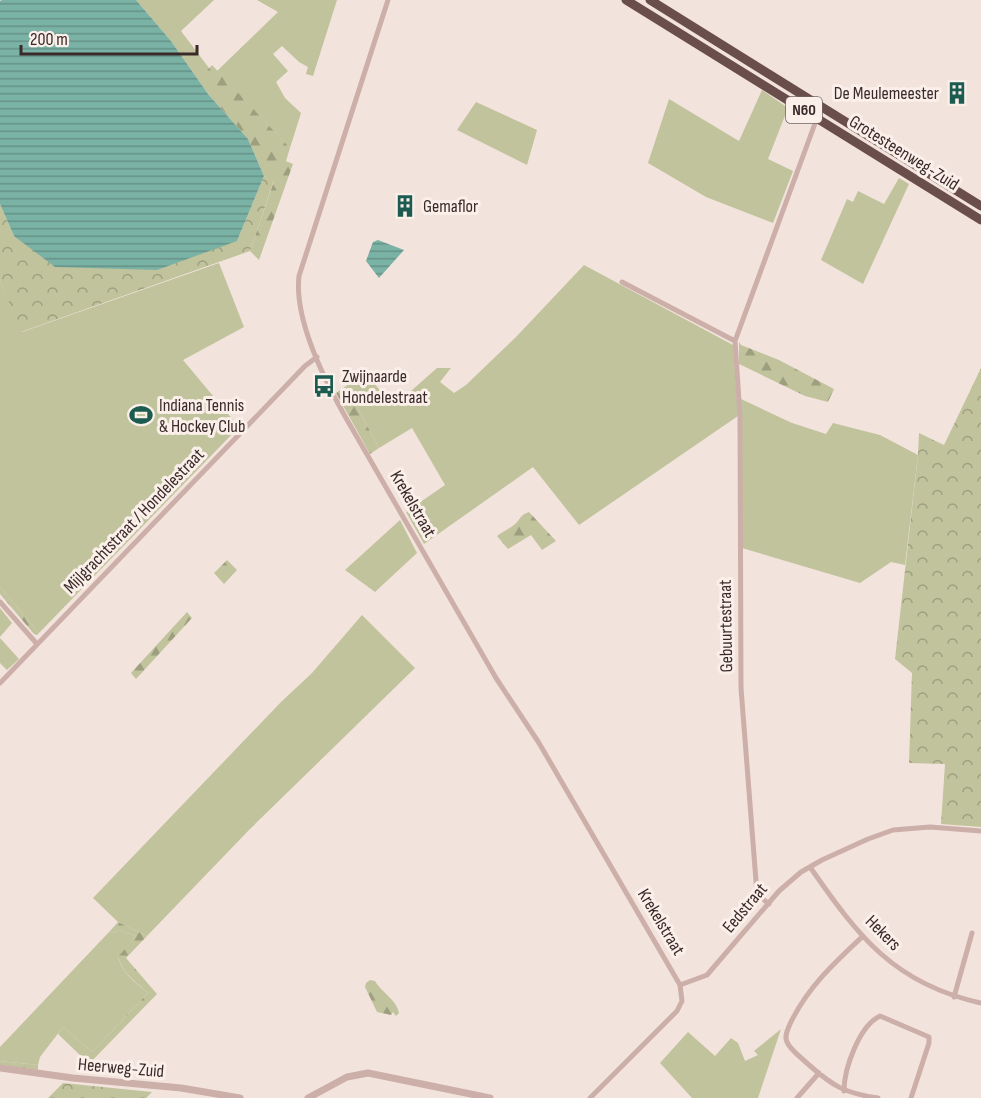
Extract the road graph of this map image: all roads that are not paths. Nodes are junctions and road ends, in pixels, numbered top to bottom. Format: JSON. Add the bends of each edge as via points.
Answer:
{"nodes":[{"id":1,"x":388,"y":0,"type":"edge"},
{"id":2,"x":626,"y":0,"type":"edge"},
{"id":3,"x":650,"y":0,"type":"edge"},
{"id":4,"x":817,"y":118,"type":"junction"},
{"id":5,"x":981,"y":206,"type":"edge"},
{"id":6,"x":981,"y":220,"type":"edge"},
{"id":7,"x":622,"y":282,"type":"dead end"},
{"id":8,"x":735,"y":341,"type":"junction"},
{"id":9,"x":317,"y":357,"type":"junction"},
{"id":10,"x":0,"y":602,"type":"edge"},
{"id":11,"x":37,"y":645,"type":"junction"},
{"id":12,"x":0,"y":683,"type":"edge"},
{"id":13,"x":981,"y":831,"type":"edge"},
{"id":14,"x":810,"y":867,"type":"junction"},
{"id":15,"x":769,"y":904,"type":"junction"},
{"id":16,"x":972,"y":933,"type":"dead end"},
{"id":17,"x":863,"y":936,"type":"junction"},
{"id":18,"x":680,"y":985,"type":"junction"},
{"id":19,"x":954,"y":997,"type":"junction"},
{"id":20,"x":981,"y":1004,"type":"edge"},
{"id":21,"x":0,"y":1068,"type":"edge"},
{"id":22,"x":819,"y":1073,"type":"junction"},
{"id":23,"x":844,"y":1091,"type":"junction"},
{"id":24,"x":240,"y":1098,"type":"edge"},
{"id":25,"x":308,"y":1098,"type":"edge"},
{"id":26,"x":490,"y":1098,"type":"edge"},
{"id":27,"x":590,"y":1098,"type":"edge"},
{"id":28,"x":796,"y":1098,"type":"edge"},
{"id":29,"x":878,"y":1098,"type":"edge"},
{"id":30,"x":910,"y":1098,"type":"edge"}],
"edges":[{"from":1,"to":9,"type":"street","name":"Krekelstraat","via":[[299,276],[297,292]]},
{"from":2,"to":4,"type":"highway","name":"Grotesteenweg-Zuid","number":"N60"},
{"from":3,"to":5,"type":"highway","name":"Grotesteenweg-Zuid","number":"N60"},
{"from":4,"to":6,"type":"highway","name":"Grotesteenweg-Zuid","number":"N60"},
{"from":4,"to":8,"type":"street","name":"Gebuurtestraat"},
{"from":7,"to":8,"type":"street"},
{"from":8,"to":15,"type":"street","name":"Gebuurtestraat","via":[[740,416],[741,688],[757,894]]},
{"from":9,"to":11,"type":"street","name":"Mijlgrachtstraat / Hondelestraat"},
{"from":9,"to":18,"type":"street","name":"Krekelstraat","via":[[346,418],[496,678],[539,743]]},
{"from":10,"to":11,"type":"street"},
{"from":11,"to":12,"type":"street","name":"Mijlgrachtstraat / Hondelestraat"},
{"from":13,"to":14,"type":"street","name":"Eedstraat","via":[[930,827],[894,830]]},
{"from":14,"to":15,"type":"street","name":"Eedstraat","via":[[792,879]]},
{"from":14,"to":17,"type":"street","name":"Hekers"},
{"from":15,"to":18,"type":"street","name":"Eedstraat","via":[[707,975]]},
{"from":16,"to":19,"type":"street"},
{"from":17,"to":19,"type":"street","name":"Hekers","via":[[894,965]]},
{"from":17,"to":22,"type":"street","via":[[807,993],[788,1030],[787,1042]]},
{"from":18,"to":27,"type":"street","via":[[677,1011]]},
{"from":19,"to":20,"type":"street","name":"Hekers"},
{"from":21,"to":24,"type":"street","name":"Heerweg-Zuid"},
{"from":22,"to":23,"type":"street"},
{"from":22,"to":28,"type":"street"},
{"from":23,"to":29,"type":"street"},
{"from":23,"to":30,"type":"street","via":[[844,1079],[860,1035],[867,1024],[880,1016],[929,1037]]},
{"from":25,"to":26,"type":"street","via":[[347,1077],[368,1073]]}]}
